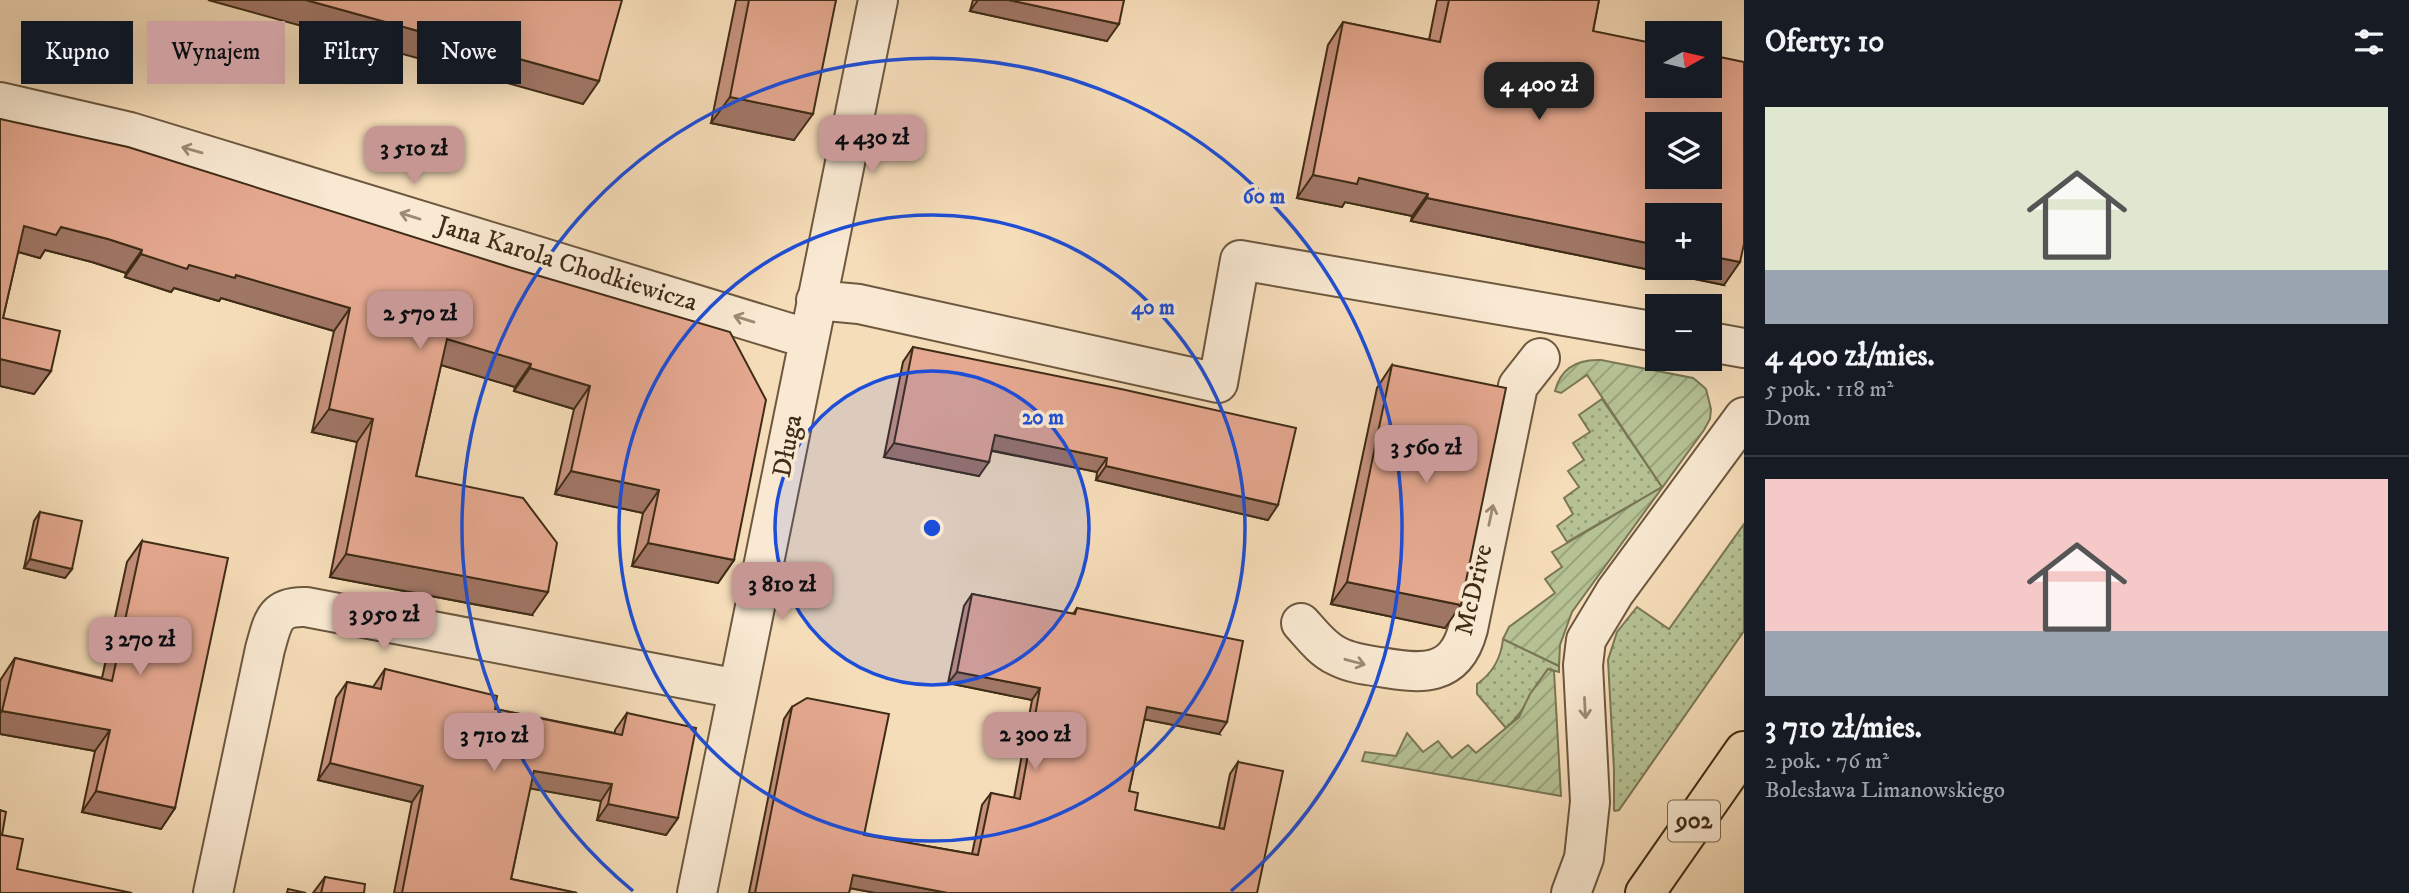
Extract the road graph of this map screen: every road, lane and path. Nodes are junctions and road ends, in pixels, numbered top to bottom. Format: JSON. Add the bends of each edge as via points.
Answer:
{"nodes":[{"id":1,"x":878,"y":0,"type":"edge"},
{"id":2,"x":0,"y":102,"type":"edge"},
{"id":3,"x":816,"y":300,"type":"junction"},
{"id":4,"x":1645,"y":330,"type":"edge"},
{"id":5,"x":809,"y":339,"type":"junction"},
{"id":6,"x":1722,"y":344,"type":"edge"},
{"id":7,"x":1744,"y":348,"type":"edge"},
{"id":8,"x":1540,"y":358,"type":"dead end"},
{"id":9,"x":1744,"y":417,"type":"edge"},
{"id":10,"x":1301,"y":623,"type":"dead end"},
{"id":11,"x":738,"y":689,"type":"junction"},
{"id":12,"x":1744,"y":751,"type":"edge"},
{"id":13,"x":213,"y":893,"type":"edge"},
{"id":14,"x":697,"y":893,"type":"edge"},
{"id":15,"x":1571,"y":893,"type":"edge"},
{"id":16,"x":1645,"y":893,"type":"edge"}],
"edges":[{"from":1,"to":3,"type":"street","name":"Długa"},
{"from":5,"to":2,"type":"street","name":"Jana Karola Chodkiewicza","one_way":true,"via":[[130,132]]},
{"from":3,"to":4,"type":"street","via":[[859,304],[1217,383],[1240,260]]},
{"from":3,"to":5,"type":"street","name":"Długa"},
{"from":5,"to":11,"type":"street","name":"Długa"},
{"from":6,"to":7,"type":"street"},
{"from":10,"to":8,"type":"street","name":"McDrive","one_way":true,"via":[[1325,649],[1357,663],[1428,672],[1456,654],[1468,629],[1518,386]]},
{"from":9,"to":15,"type":"street","one_way":true,"via":[[1615,592],[1586,640],[1583,665],[1590,802],[1584,858]]},
{"from":11,"to":13,"type":"street","via":[[306,607],[281,610],[265,649]]},
{"from":11,"to":14,"type":"street","name":"Długa"},
{"from":12,"to":16,"type":"main road","number":"902"}]}
